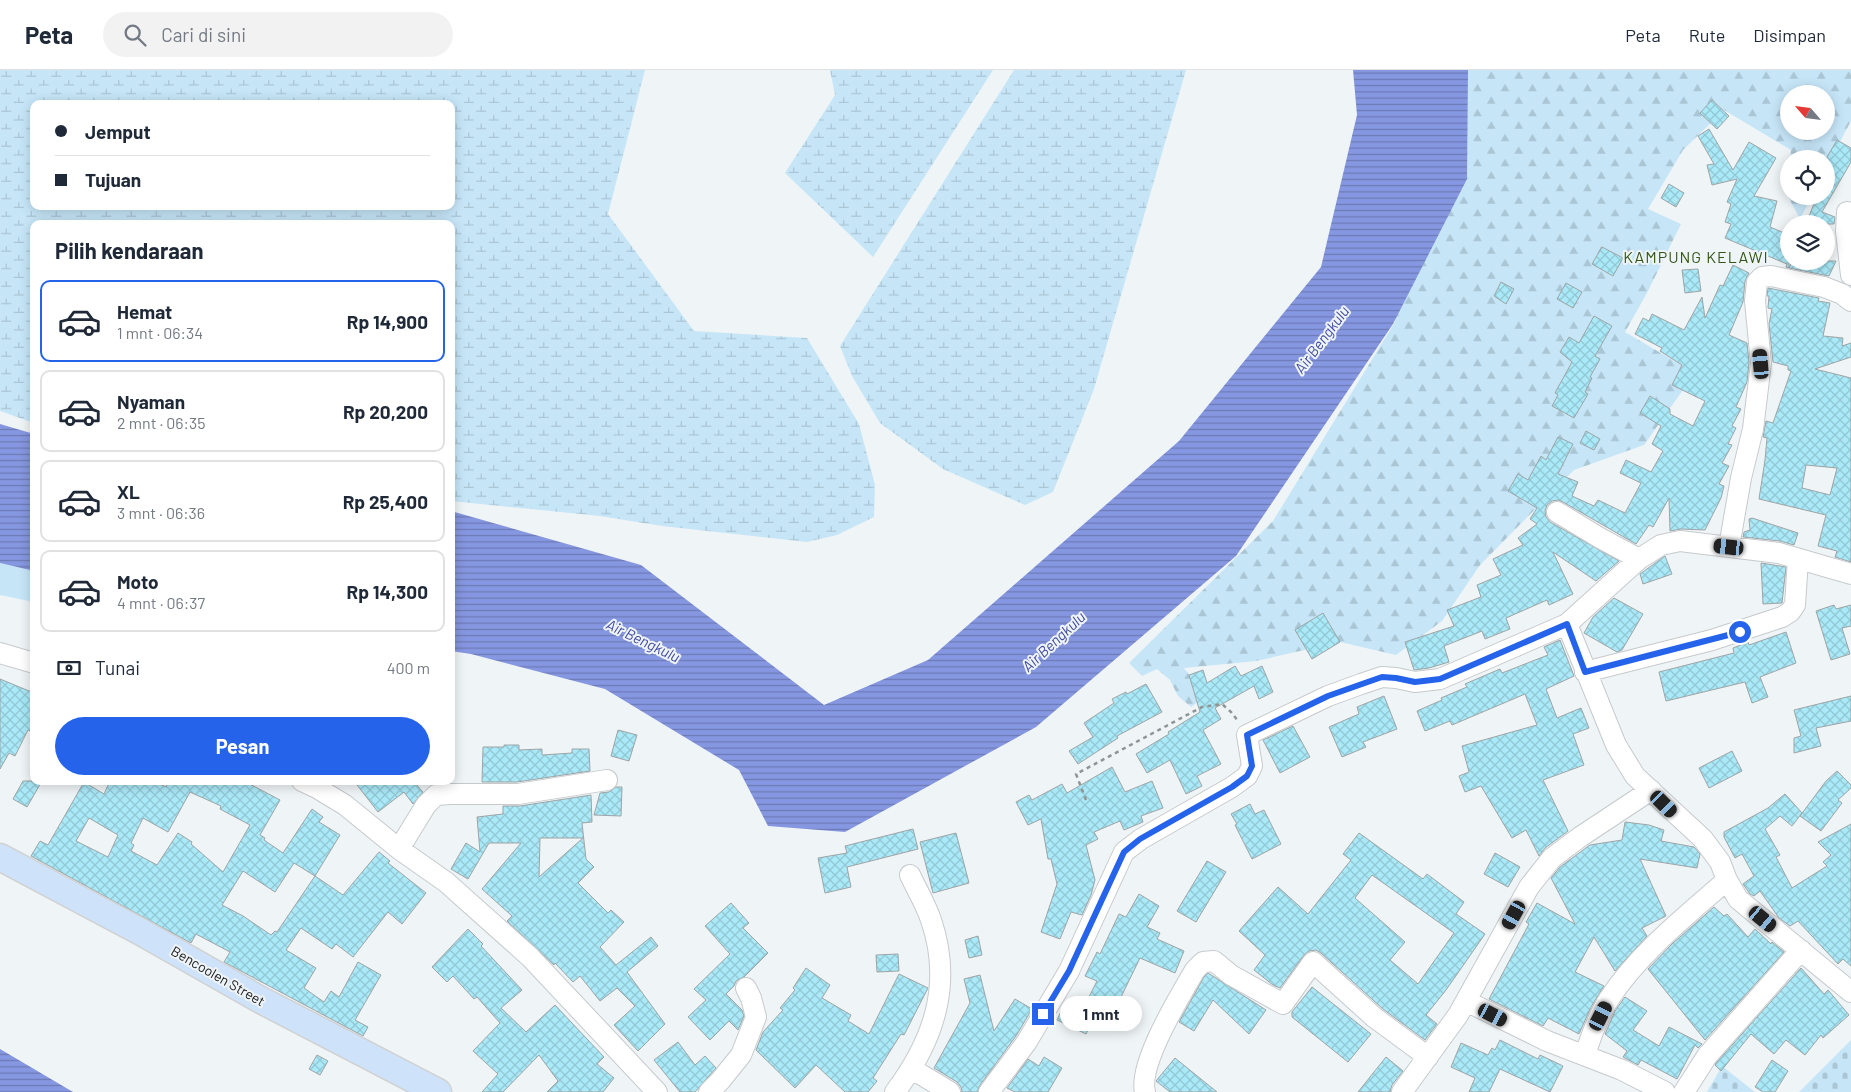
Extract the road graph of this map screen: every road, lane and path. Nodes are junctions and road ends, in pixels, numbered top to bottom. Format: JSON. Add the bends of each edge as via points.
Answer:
{"nodes":[{"id":1,"x":1847,"y":212,"type":"dead end"},
{"id":2,"x":1851,"y":274,"type":"edge"},
{"id":3,"x":1851,"y":301,"type":"edge"},
{"id":4,"x":1557,"y":512,"type":"dead end"},
{"id":5,"x":1729,"y":547,"type":"junction"},
{"id":6,"x":1639,"y":559,"type":"junction"},
{"id":7,"x":1798,"y":559,"type":"junction"},
{"id":8,"x":1851,"y":574,"type":"edge"},
{"id":9,"x":1567,"y":624,"type":"junction"},
{"id":10,"x":0,"y":653,"type":"edge"},
{"id":11,"x":30,"y":662,"type":"edge"},
{"id":12,"x":1585,"y":672,"type":"junction"},
{"id":13,"x":1247,"y":735,"type":"junction"},
{"id":14,"x":607,"y":780,"type":"dead end"},
{"id":15,"x":311,"y":785,"type":"edge"},
{"id":16,"x":1651,"y":790,"type":"junction"},
{"id":17,"x":1086,"y":800,"type":"dead end"},
{"id":18,"x":399,"y":849,"type":"junction"},
{"id":19,"x":0,"y":857,"type":"edge"},
{"id":20,"x":910,"y":875,"type":"dead end"},
{"id":21,"x":1727,"y":880,"type":"junction"},
{"id":22,"x":1801,"y":950,"type":"junction"},
{"id":23,"x":746,"y":988,"type":"dead end"},
{"id":24,"x":1851,"y":992,"type":"edge"},
{"id":25,"x":1466,"y":1001,"type":"junction"},
{"id":26,"x":1585,"y":1055,"type":"junction"},
{"id":27,"x":1428,"y":1057,"type":"junction"},
{"id":28,"x":912,"y":1069,"type":"junction"},
{"id":29,"x":438,"y":1092,"type":"edge"},
{"id":30,"x":657,"y":1092,"type":"edge"},
{"id":31,"x":709,"y":1092,"type":"edge"},
{"id":32,"x":895,"y":1092,"type":"edge"},
{"id":33,"x":950,"y":1092,"type":"edge"},
{"id":34,"x":990,"y":1092,"type":"edge"},
{"id":35,"x":1146,"y":1092,"type":"edge"},
{"id":36,"x":1402,"y":1092,"type":"edge"},
{"id":37,"x":1665,"y":1092,"type":"edge"},
{"id":38,"x":1684,"y":1092,"type":"edge"}],
"edges":[{"from":1,"to":2,"type":"street"},
{"from":3,"to":5,"type":"street","via":[[1824,287],[1771,276],[1762,277],[1757,282],[1755,301],[1761,364],[1754,429],[1741,478]]},
{"from":4,"to":6,"type":"street"},
{"from":5,"to":6,"type":"street","via":[[1680,541],[1661,545]]},
{"from":5,"to":7,"type":"street","via":[[1780,553]]},
{"from":6,"to":9,"type":"street"},
{"from":7,"to":8,"type":"street"},
{"from":7,"to":12,"type":"street","via":[[1795,605],[1782,617],[1712,640]]},
{"from":9,"to":12,"type":"street"},
{"from":9,"to":13,"type":"street","via":[[1440,679],[1415,682],[1382,677],[1328,696]]},
{"from":10,"to":11,"type":"street"},
{"from":12,"to":16,"type":"street","via":[[1616,745],[1635,776]]},
{"from":13,"to":17,"type":"path","via":[[1222,704],[1202,707],[1076,774]]},
{"from":13,"to":34,"type":"street","via":[[1252,766],[1247,776],[1140,839],[1124,852],[1069,971],[1026,1043]]},
{"from":14,"to":18,"type":"street","via":[[518,794],[436,795],[426,805]]},
{"from":15,"to":18,"type":"street","via":[[345,804]]},
{"from":16,"to":21,"type":"street","via":[[1703,839],[1720,862]]},
{"from":16,"to":25,"type":"street","via":[[1552,858],[1529,887]]},
{"from":18,"to":30,"type":"street","via":[[446,882],[530,957]]},
{"from":19,"to":29,"type":"main road","name":"Bencoolen Street","via":[[259,999]]},
{"from":20,"to":28,"type":"street","via":[[932,920],[942,977],[936,1010]]},
{"from":21,"to":22,"type":"street","via":[[1738,898]]},
{"from":21,"to":26,"type":"street","via":[[1635,966],[1609,1000]]},
{"from":22,"to":24,"type":"street"},
{"from":22,"to":38,"type":"street","via":[[1707,1056]]},
{"from":23,"to":31,"type":"street","via":[[756,1017],[741,1055]]},
{"from":25,"to":26,"type":"street"},
{"from":25,"to":27,"type":"street"},
{"from":26,"to":37,"type":"street"},
{"from":27,"to":35,"type":"street","via":[[1375,1018],[1313,962],[1283,1004],[1208,960],[1195,970],[1153,1050],[1144,1080]]},
{"from":27,"to":36,"type":"street"},
{"from":28,"to":32,"type":"street"},
{"from":28,"to":33,"type":"street"}]}
